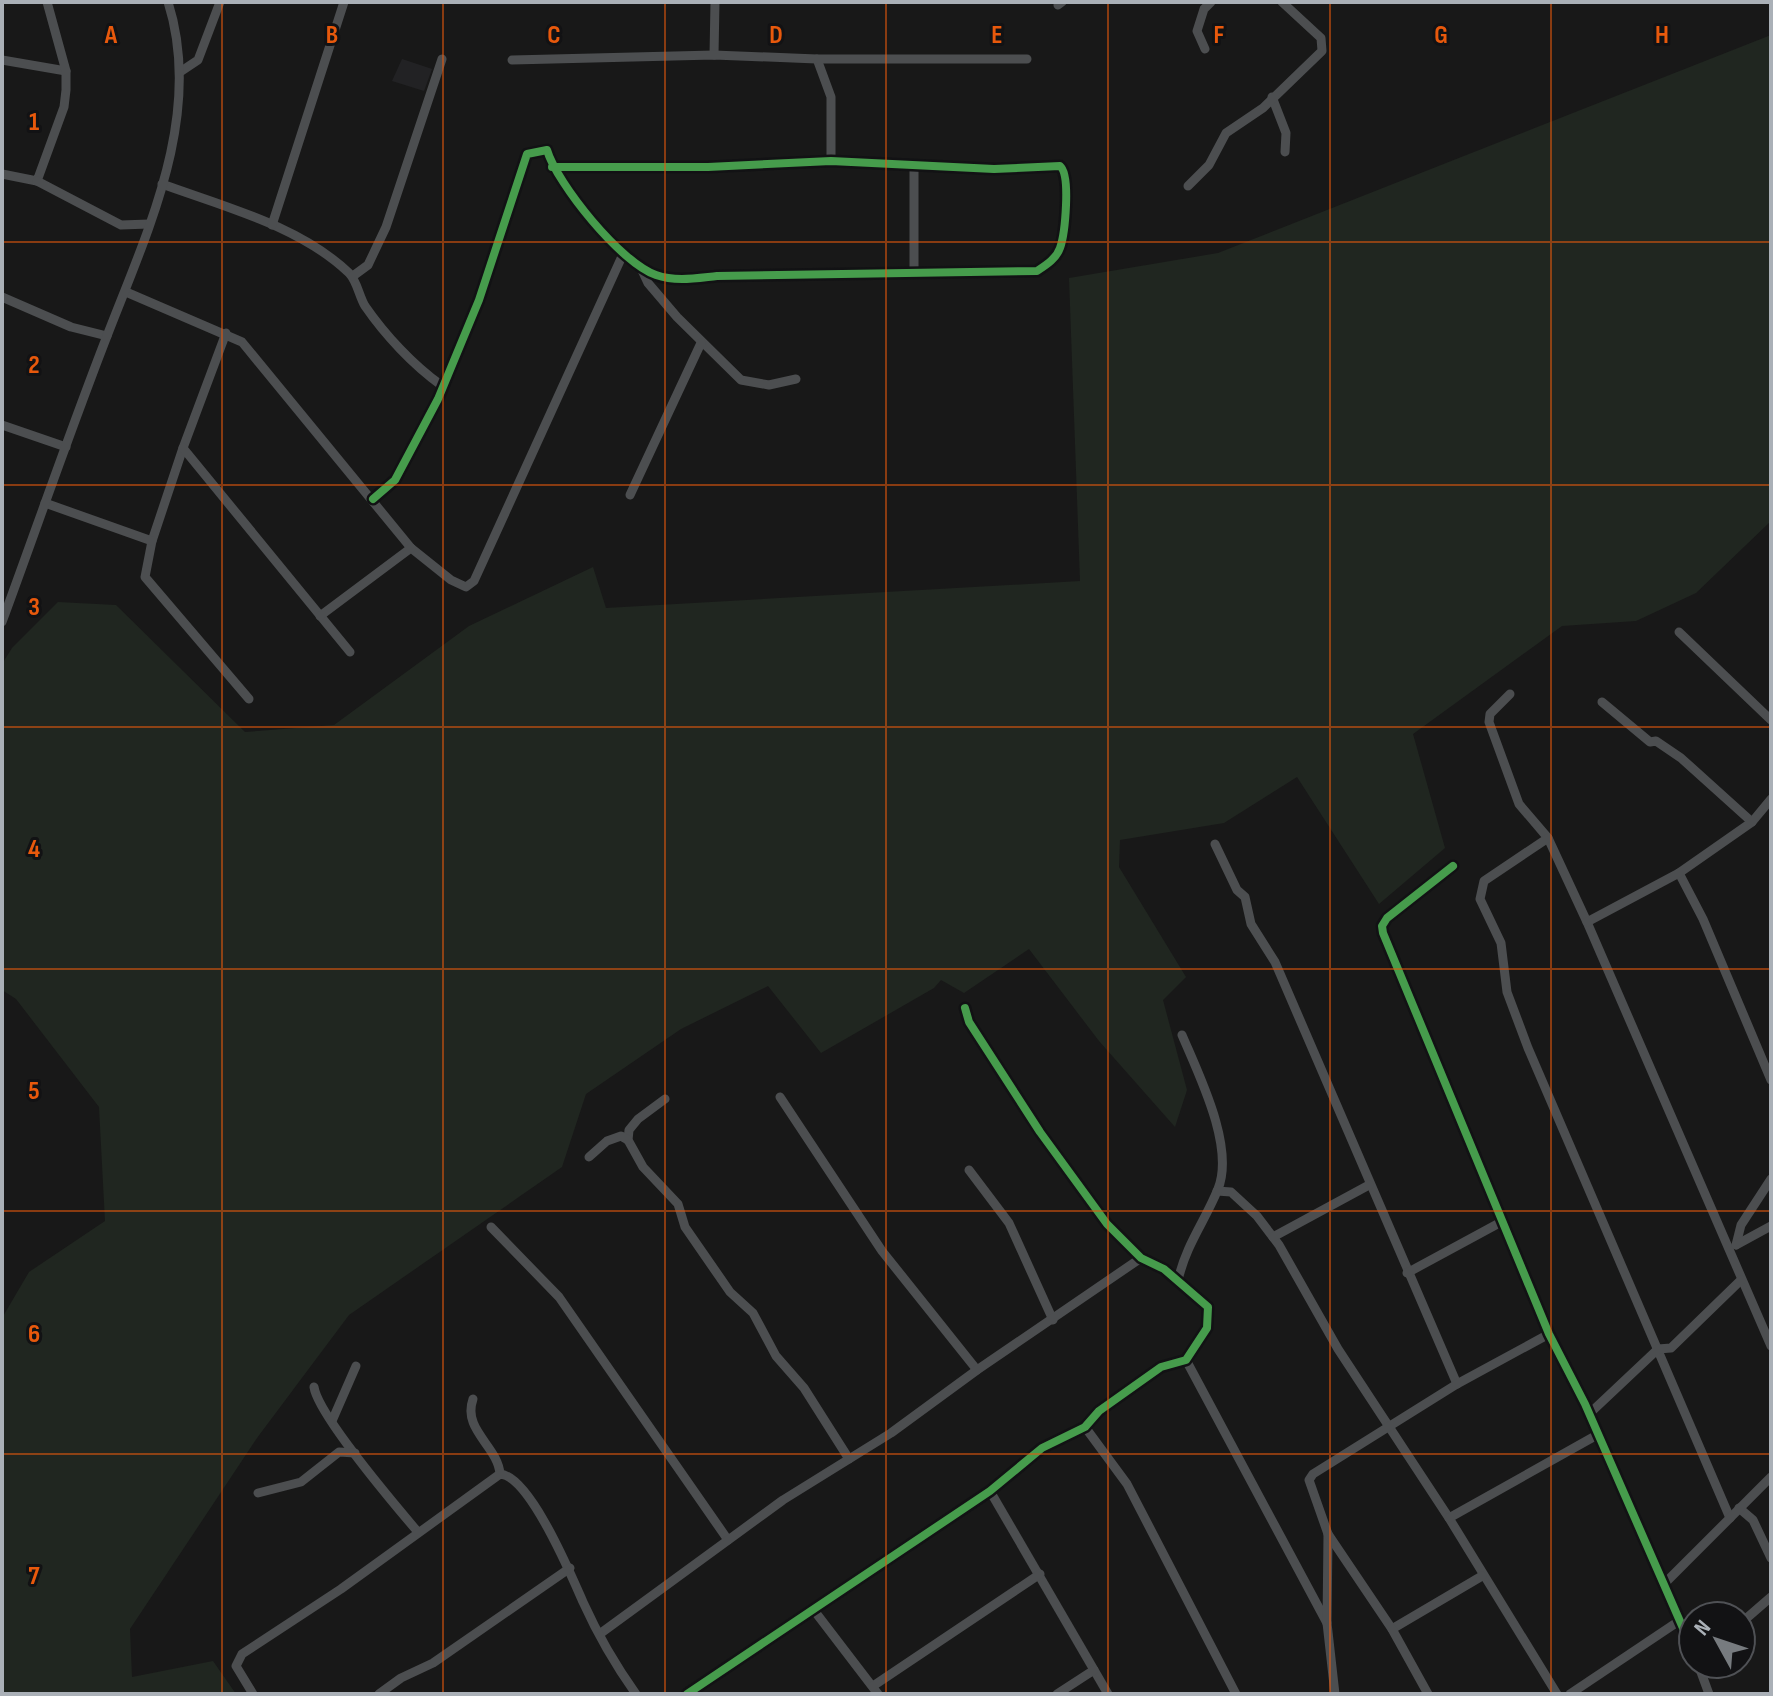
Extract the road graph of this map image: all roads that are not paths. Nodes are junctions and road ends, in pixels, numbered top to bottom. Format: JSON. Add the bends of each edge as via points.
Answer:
{"nodes":[{"id":1,"x":47,"y":2,"type":"edge"},
{"id":2,"x":168,"y":2,"type":"edge"},
{"id":3,"x":220,"y":2,"type":"edge"},
{"id":4,"x":344,"y":2,"type":"edge"},
{"id":5,"x":715,"y":2,"type":"edge"},
{"id":6,"x":1211,"y":2,"type":"edge"},
{"id":7,"x":1282,"y":2,"type":"edge"},
{"id":8,"x":1205,"y":49,"type":"dead end"},
{"id":9,"x":714,"y":55,"type":"junction"},
{"id":10,"x":442,"y":59,"type":"dead end"},
{"id":11,"x":817,"y":59,"type":"junction"},
{"id":12,"x":1027,"y":59,"type":"dead end"},
{"id":13,"x":2,"y":60,"type":"edge"},
{"id":14,"x":512,"y":60,"type":"dead end"},
{"id":15,"x":66,"y":71,"type":"junction"},
{"id":16,"x":180,"y":72,"type":"junction"},
{"id":17,"x":1272,"y":97,"type":"junction"},
{"id":18,"x":1285,"y":152,"type":"dead end"},
{"id":19,"x":831,"y":161,"type":"junction"},
{"id":20,"x":914,"y":165,"type":"junction"},
{"id":21,"x":552,"y":167,"type":"junction"},
{"id":22,"x":2,"y":174,"type":"edge"},
{"id":23,"x":37,"y":181,"type":"junction"},
{"id":24,"x":162,"y":184,"type":"junction"},
{"id":25,"x":1188,"y":186,"type":"dead end"},
{"id":26,"x":149,"y":224,"type":"junction"},
{"id":27,"x":272,"y":225,"type":"junction"},
{"id":28,"x":624,"y":252,"type":"junction"},
{"id":29,"x":641,"y":268,"type":"junction"},
{"id":30,"x":914,"y":274,"type":"junction"},
{"id":31,"x":353,"y":276,"type":"junction"},
{"id":32,"x":126,"y":292,"type":"junction"},
{"id":33,"x":2,"y":297,"type":"edge"},
{"id":34,"x":226,"y":333,"type":"junction"},
{"id":35,"x":107,"y":336,"type":"junction"},
{"id":36,"x":701,"y":343,"type":"junction"},
{"id":37,"x":796,"y":379,"type":"dead end"},
{"id":38,"x":441,"y":385,"type":"junction"},
{"id":39,"x":2,"y":425,"type":"edge"},
{"id":40,"x":66,"y":447,"type":"junction"},
{"id":41,"x":183,"y":448,"type":"junction"},
{"id":42,"x":630,"y":495,"type":"dead end"},
{"id":43,"x":373,"y":499,"type":"junction"},
{"id":44,"x":45,"y":503,"type":"junction"},
{"id":45,"x":152,"y":541,"type":"junction"},
{"id":46,"x":411,"y":548,"type":"junction"},
{"id":47,"x":320,"y":616,"type":"junction"},
{"id":48,"x":2,"y":622,"type":"edge"},
{"id":49,"x":1679,"y":632,"type":"dead end"},
{"id":50,"x":350,"y":652,"type":"dead end"},
{"id":51,"x":1510,"y":694,"type":"dead end"},
{"id":52,"x":249,"y":699,"type":"dead end"},
{"id":53,"x":1602,"y":702,"type":"dead end"},
{"id":54,"x":1771,"y":720,"type":"edge"},
{"id":55,"x":1771,"y":799,"type":"edge"},
{"id":56,"x":1752,"y":822,"type":"junction"},
{"id":57,"x":1548,"y":838,"type":"junction"},
{"id":58,"x":1215,"y":844,"type":"dead end"},
{"id":59,"x":1453,"y":866,"type":"dead end"},
{"id":60,"x":1679,"y":873,"type":"junction"},
{"id":61,"x":1587,"y":922,"type":"junction"},
{"id":62,"x":965,"y":1008,"type":"dead end"},
{"id":63,"x":1182,"y":1035,"type":"dead end"},
{"id":64,"x":1771,"y":1080,"type":"edge"},
{"id":65,"x":780,"y":1097,"type":"dead end"},
{"id":66,"x":665,"y":1099,"type":"dead end"},
{"id":67,"x":628,"y":1140,"type":"junction"},
{"id":68,"x":589,"y":1157,"type":"dead end"},
{"id":69,"x":969,"y":1170,"type":"dead end"},
{"id":70,"x":1771,"y":1179,"type":"edge"},
{"id":71,"x":1369,"y":1185,"type":"junction"},
{"id":72,"x":1217,"y":1191,"type":"junction"},
{"id":73,"x":1503,"y":1221,"type":"junction"},
{"id":74,"x":1771,"y":1226,"type":"edge"},
{"id":75,"x":491,"y":1227,"type":"dead end"},
{"id":76,"x":1273,"y":1237,"type":"junction"},
{"id":77,"x":1732,"y":1249,"type":"junction"},
{"id":78,"x":1141,"y":1258,"type":"junction"},
{"id":79,"x":1407,"y":1273,"type":"junction"},
{"id":80,"x":1178,"y":1280,"type":"junction"},
{"id":81,"x":1741,"y":1280,"type":"junction"},
{"id":82,"x":1053,"y":1320,"type":"junction"},
{"id":83,"x":1549,"y":1334,"type":"junction"},
{"id":84,"x":1771,"y":1346,"type":"edge"},
{"id":85,"x":1658,"y":1349,"type":"junction"},
{"id":86,"x":1186,"y":1360,"type":"junction"},
{"id":87,"x":356,"y":1366,"type":"dead end"},
{"id":88,"x":977,"y":1370,"type":"junction"},
{"id":89,"x":1457,"y":1384,"type":"junction"},
{"id":90,"x":314,"y":1387,"type":"dead end"},
{"id":91,"x":473,"y":1399,"type":"dead end"},
{"id":92,"x":1589,"y":1414,"type":"junction"},
{"id":93,"x":332,"y":1421,"type":"junction"},
{"id":94,"x":1085,"y":1427,"type":"junction"},
{"id":95,"x":1390,"y":1428,"type":"junction"},
{"id":96,"x":1597,"y":1435,"type":"junction"},
{"id":97,"x":355,"y":1453,"type":"junction"},
{"id":98,"x":849,"y":1459,"type":"junction"},
{"id":99,"x":500,"y":1474,"type":"junction"},
{"id":100,"x":1771,"y":1477,"type":"edge"},
{"id":101,"x":990,"y":1491,"type":"junction"},
{"id":102,"x":258,"y":1493,"type":"dead end"},
{"id":103,"x":1739,"y":1508,"type":"junction"},
{"id":104,"x":1449,"y":1518,"type":"junction"},
{"id":105,"x":1730,"y":1518,"type":"junction"},
{"id":106,"x":417,"y":1531,"type":"junction"},
{"id":107,"x":1328,"y":1534,"type":"junction"},
{"id":108,"x":728,"y":1540,"type":"junction"},
{"id":109,"x":1771,"y":1558,"type":"edge"},
{"id":110,"x":570,"y":1568,"type":"junction"},
{"id":111,"x":1040,"y":1574,"type":"junction"},
{"id":112,"x":1482,"y":1576,"type":"junction"},
{"id":113,"x":1665,"y":1583,"type":"junction"},
{"id":114,"x":813,"y":1609,"type":"junction"},
{"id":115,"x":1677,"y":1616,"type":"edge"},
{"id":116,"x":1677,"y":1622,"type":"edge"},
{"id":117,"x":1327,"y":1623,"type":"junction"},
{"id":118,"x":1392,"y":1629,"type":"junction"},
{"id":119,"x":601,"y":1633,"type":"junction"},
{"id":120,"x":1094,"y":1670,"type":"junction"},
{"id":121,"x":875,"y":1690,"type":"edge"},
{"id":122,"x":253,"y":1694,"type":"edge"},
{"id":123,"x":379,"y":1694,"type":"edge"},
{"id":124,"x":636,"y":1694,"type":"edge"},
{"id":125,"x":687,"y":1694,"type":"edge"},
{"id":126,"x":1057,"y":1694,"type":"edge"},
{"id":127,"x":1108,"y":1694,"type":"edge"},
{"id":128,"x":1236,"y":1694,"type":"edge"},
{"id":129,"x":1335,"y":1694,"type":"edge"},
{"id":130,"x":1428,"y":1694,"type":"edge"},
{"id":131,"x":1557,"y":1694,"type":"edge"},
{"id":132,"x":1570,"y":1694,"type":"edge"}],
"edges":[{"from":1,"to":15,"type":"street"},
{"from":2,"to":16,"type":"street"},
{"from":3,"to":16,"type":"street","via":[[198,60]]},
{"from":4,"to":27,"type":"street"},
{"from":5,"to":9,"type":"street"},
{"from":6,"to":8,"type":"street","via":[[1197,31]]},
{"from":7,"to":17,"type":"street","via":[[1321,38],[1322,47]]},
{"from":9,"to":11,"type":"street"},
{"from":9,"to":14,"type":"street"},
{"from":10,"to":31,"type":"street","via":[[386,227],[368,265]]},
{"from":11,"to":12,"type":"street"},
{"from":11,"to":19,"type":"street","via":[[831,97]]},
{"from":13,"to":15,"type":"street"},
{"from":15,"to":23,"type":"street","via":[[64,107]]},
{"from":16,"to":24,"type":"street","via":[[173,141]]},
{"from":17,"to":18,"type":"street","via":[[1286,133]]},
{"from":17,"to":25,"type":"street","via":[[1219,140],[1209,165]]},
{"from":19,"to":20,"type":"street"},
{"from":19,"to":21,"type":"street"},
{"from":20,"to":30,"type":"street"},
{"from":20,"to":30,"type":"street","via":[[1060,166],[1067,174],[1067,188],[1061,247],[1037,271]]},
{"from":21,"to":28,"type":"street"},
{"from":21,"to":38,"type":"street","via":[[547,150],[527,154],[479,300]]},
{"from":22,"to":23,"type":"street"},
{"from":23,"to":26,"type":"street","via":[[121,225]]},
{"from":24,"to":26,"type":"street"},
{"from":24,"to":27,"type":"street"},
{"from":26,"to":32,"type":"street"},
{"from":27,"to":31,"type":"street"},
{"from":28,"to":29,"type":"street"},
{"from":28,"to":46,"type":"street","via":[[474,581],[461,586]]},
{"from":29,"to":30,"type":"street","via":[[681,279]]},
{"from":29,"to":36,"type":"street"},
{"from":31,"to":38,"type":"street","via":[[366,307],[416,367]]},
{"from":32,"to":34,"type":"street"},
{"from":32,"to":35,"type":"street"},
{"from":33,"to":35,"type":"street","via":[[71,327]]},
{"from":34,"to":41,"type":"street"},
{"from":34,"to":43,"type":"street","via":[[249,349]]},
{"from":35,"to":40,"type":"street"},
{"from":36,"to":37,"type":"street","via":[[747,383]]},
{"from":36,"to":42,"type":"street"},
{"from":38,"to":43,"type":"street","via":[[401,471]]},
{"from":39,"to":40,"type":"street"},
{"from":40,"to":44,"type":"street"},
{"from":41,"to":45,"type":"street"},
{"from":41,"to":47,"type":"street"},
{"from":43,"to":46,"type":"street"},
{"from":44,"to":45,"type":"street"},
{"from":44,"to":48,"type":"street"},
{"from":45,"to":52,"type":"street","via":[[145,577]]},
{"from":46,"to":47,"type":"street"},
{"from":47,"to":50,"type":"street"},
{"from":49,"to":54,"type":"street"},
{"from":51,"to":57,"type":"street","via":[[1490,714],[1490,728],[1519,804]]},
{"from":53,"to":56,"type":"street","via":[[1650,742],[1681,758]]},
{"from":55,"to":56,"type":"street"},
{"from":56,"to":60,"type":"street"},
{"from":57,"to":61,"type":"street"},
{"from":57,"to":85,"type":"street","via":[[1484,881],[1479,895],[1501,943],[1507,992],[1528,1048]]},
{"from":58,"to":71,"type":"street","via":[[1245,897],[1251,924],[1275,962]]},
{"from":59,"to":73,"type":"street","via":[[1382,926]]},
{"from":60,"to":61,"type":"street"},
{"from":60,"to":64,"type":"street"},
{"from":61,"to":77,"type":"street"},
{"from":62,"to":78,"type":"street","via":[[1059,1161],[1107,1224]]},
{"from":63,"to":72,"type":"street","via":[[1224,1144]]},
{"from":65,"to":88,"type":"street","via":[[882,1251]]},
{"from":66,"to":67,"type":"street","via":[[638,1119]]},
{"from":67,"to":68,"type":"street","via":[[615,1137]]},
{"from":67,"to":98,"type":"street","via":[[643,1167],[678,1204],[685,1227],[730,1292],[753,1313],[776,1356],[804,1388]]},
{"from":69,"to":82,"type":"street","via":[[1009,1223]]},
{"from":70,"to":77,"type":"street"},
{"from":71,"to":76,"type":"street"},
{"from":71,"to":79,"type":"street"},
{"from":72,"to":76,"type":"street","via":[[1241,1200]]},
{"from":72,"to":80,"type":"street","via":[[1186,1249]]},
{"from":73,"to":79,"type":"street"},
{"from":73,"to":83,"type":"street"},
{"from":74,"to":77,"type":"street"},
{"from":75,"to":108,"type":"street","via":[[559,1297]]},
{"from":76,"to":95,"type":"street"},
{"from":77,"to":81,"type":"street"},
{"from":78,"to":80,"type":"street"},
{"from":78,"to":82,"type":"street"},
{"from":79,"to":89,"type":"street"},
{"from":80,"to":86,"type":"street","via":[[1208,1307],[1209,1319]]},
{"from":81,"to":84,"type":"street"},
{"from":81,"to":85,"type":"street","via":[[1671,1348]]},
{"from":82,"to":88,"type":"street"},
{"from":83,"to":89,"type":"street"},
{"from":83,"to":92,"type":"street"},
{"from":85,"to":92,"type":"street"},
{"from":85,"to":105,"type":"street"},
{"from":86,"to":94,"type":"street","via":[[1161,1367]]},
{"from":86,"to":117,"type":"street"},
{"from":87,"to":93,"type":"street"},
{"from":88,"to":98,"type":"street"},
{"from":89,"to":95,"type":"street"},
{"from":90,"to":93,"type":"street"},
{"from":91,"to":99,"type":"street","via":[[470,1418]]},
{"from":92,"to":96,"type":"street"},
{"from":93,"to":97,"type":"street"},
{"from":94,"to":101,"type":"street","via":[[1042,1448]]},
{"from":94,"to":128,"type":"street","via":[[1127,1484]]},
{"from":95,"to":104,"type":"street"},
{"from":95,"to":107,"type":"street","via":[[1309,1480]]},
{"from":96,"to":104,"type":"street"},
{"from":96,"to":113,"type":"street"},
{"from":97,"to":102,"type":"street","via":[[339,1452],[301,1482]]},
{"from":97,"to":106,"type":"street"},
{"from":98,"to":108,"type":"street"},
{"from":99,"to":106,"type":"street"},
{"from":99,"to":110,"type":"street","via":[[511,1478],[544,1520]]},
{"from":100,"to":103,"type":"street"},
{"from":101,"to":111,"type":"street"},
{"from":101,"to":114,"type":"street"},
{"from":103,"to":105,"type":"street"},
{"from":103,"to":109,"type":"street","via":[[1753,1520]]},
{"from":104,"to":112,"type":"street"},
{"from":105,"to":113,"type":"street"},
{"from":106,"to":122,"type":"street","via":[[239,1657],[238,1670]]},
{"from":107,"to":117,"type":"street"},
{"from":107,"to":118,"type":"street"},
{"from":108,"to":119,"type":"street"},
{"from":110,"to":119,"type":"street"},
{"from":110,"to":123,"type":"street"},
{"from":111,"to":120,"type":"street"},
{"from":111,"to":121,"type":"street"},
{"from":112,"to":118,"type":"street"},
{"from":112,"to":131,"type":"street"},
{"from":113,"to":115,"type":"street"},
{"from":114,"to":121,"type":"street"},
{"from":114,"to":125,"type":"street"},
{"from":116,"to":132,"type":"street"},
{"from":117,"to":129,"type":"street"},
{"from":118,"to":130,"type":"street"},
{"from":119,"to":124,"type":"street"},
{"from":120,"to":126,"type":"street"},
{"from":120,"to":127,"type":"street"}]}
